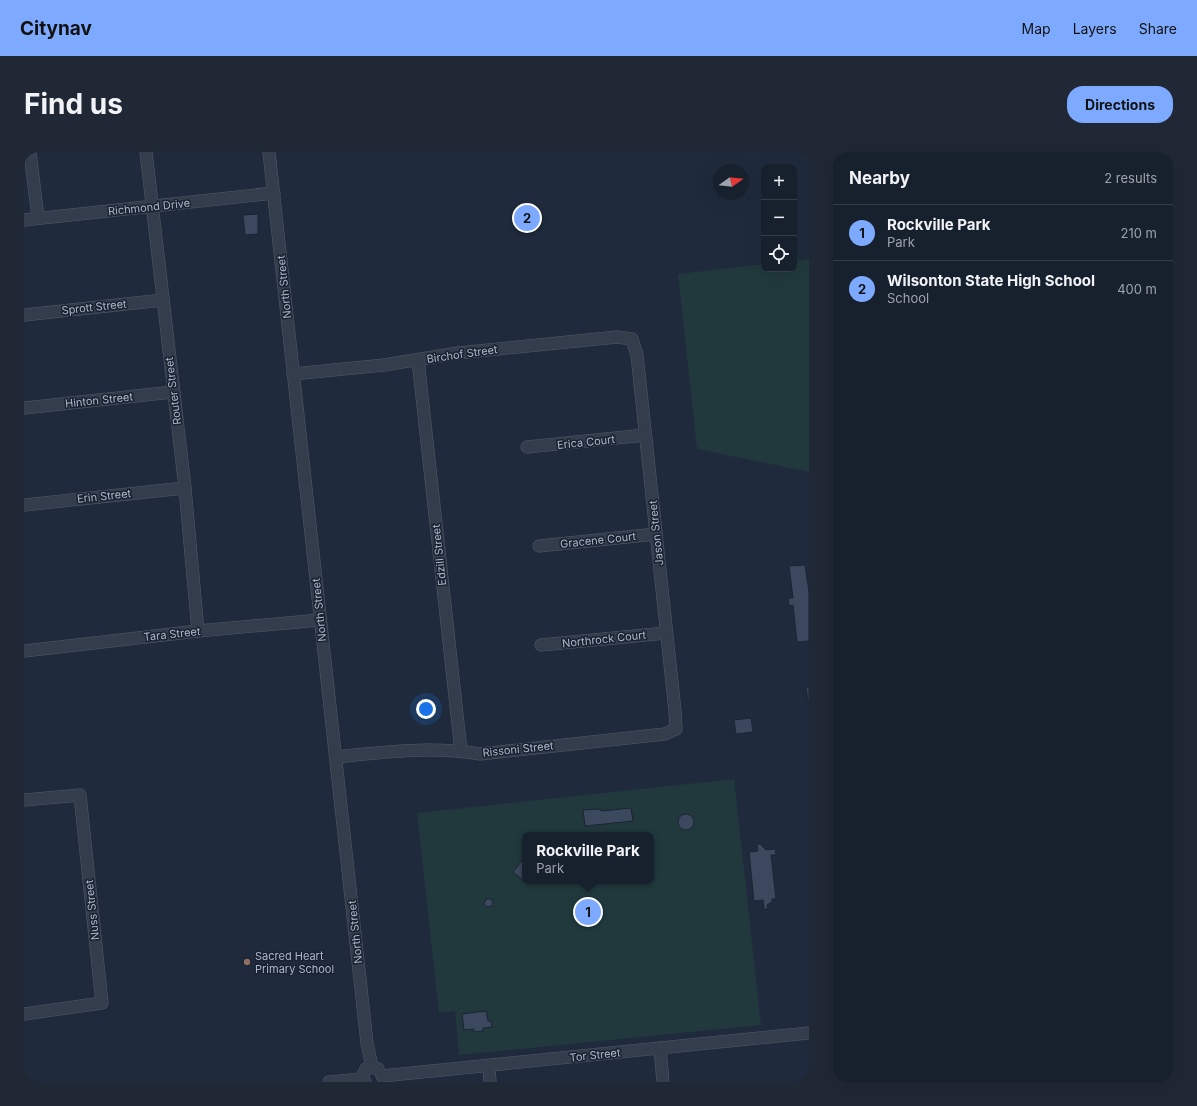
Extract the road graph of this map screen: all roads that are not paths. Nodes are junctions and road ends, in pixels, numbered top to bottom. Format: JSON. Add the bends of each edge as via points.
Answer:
{"nodes":[{"id":1,"x":30,"y":152,"type":"edge"},
{"id":2,"x":146,"y":152,"type":"edge"},
{"id":3,"x":270,"y":152,"type":"edge"},
{"id":4,"x":274,"y":193,"type":"junction"},
{"id":5,"x":152,"y":206,"type":"junction"},
{"id":6,"x":38,"y":218,"type":"junction"},
{"id":7,"x":24,"y":220,"type":"edge"},
{"id":8,"x":163,"y":300,"type":"junction"},
{"id":9,"x":24,"y":315,"type":"edge"},
{"id":10,"x":632,"y":339,"type":"joint"},
{"id":11,"x":418,"y":360,"type":"junction"},
{"id":12,"x":293,"y":374,"type":"junction"},
{"id":13,"x":173,"y":392,"type":"junction"},
{"id":14,"x":24,"y":408,"type":"edge"},
{"id":15,"x":646,"y":436,"type":"junction"},
{"id":16,"x":527,"y":448,"type":"dead end"},
{"id":17,"x":185,"y":488,"type":"junction"},
{"id":18,"x":24,"y":505,"type":"edge"},
{"id":19,"x":656,"y":534,"type":"junction"},
{"id":20,"x":539,"y":546,"type":"dead end"},
{"id":21,"x":320,"y":620,"type":"junction"},
{"id":22,"x":198,"y":631,"type":"junction"},
{"id":23,"x":666,"y":633,"type":"junction"},
{"id":24,"x":541,"y":645,"type":"dead end"},
{"id":25,"x":24,"y":651,"type":"edge"},
{"id":26,"x":676,"y":728,"type":"joint"},
{"id":27,"x":461,"y":751,"type":"junction"},
{"id":28,"x":336,"y":757,"type":"junction"},
{"id":29,"x":24,"y":800,"type":"edge"},
{"id":30,"x":24,"y":1014,"type":"edge"},
{"id":31,"x":809,"y":1033,"type":"edge"},
{"id":32,"x":660,"y":1048,"type":"junction"},
{"id":33,"x":488,"y":1066,"type":"junction"},
{"id":34,"x":372,"y":1067,"type":"junction"},
{"id":35,"x":381,"y":1079,"type":"edge"},
{"id":36,"x":364,"y":1080,"type":"edge"},
{"id":37,"x":329,"y":1082,"type":"edge"},
{"id":38,"x":490,"y":1082,"type":"edge"},
{"id":39,"x":663,"y":1082,"type":"edge"}],
"edges":[{"from":1,"to":6,"type":"street"},
{"from":2,"to":5,"type":"street","name":"Router Street"},
{"from":3,"to":4,"type":"street","name":"North Street"},
{"from":4,"to":5,"type":"street","name":"Richmond Drive"},
{"from":4,"to":12,"type":"street","name":"North Street"},
{"from":5,"to":6,"type":"street","name":"Richmond Drive"},
{"from":5,"to":8,"type":"street","name":"Router Street"},
{"from":6,"to":7,"type":"street","name":"Richmond Drive"},
{"from":8,"to":9,"type":"street","name":"Sprott Street"},
{"from":8,"to":13,"type":"street","name":"Router Street"},
{"from":10,"to":11,"type":"street","name":"Birchof Street","via":[[617,337]]},
{"from":10,"to":15,"type":"street","name":"Jason Street","via":[[637,356]]},
{"from":11,"to":12,"type":"street","name":"Birchof Street"},
{"from":11,"to":27,"type":"street","name":"Edzill Street"},
{"from":12,"to":21,"type":"street","name":"North Street"},
{"from":13,"to":14,"type":"street","name":"Hinton Street"},
{"from":13,"to":17,"type":"street","name":"Router Street"},
{"from":15,"to":16,"type":"street","name":"Erica Court"},
{"from":15,"to":19,"type":"street","name":"Jason Street"},
{"from":17,"to":18,"type":"street","name":"Erin Street"},
{"from":17,"to":22,"type":"street","name":"Router Street"},
{"from":19,"to":20,"type":"street","name":"Gracene Court"},
{"from":19,"to":23,"type":"street","name":"Jason Street"},
{"from":21,"to":22,"type":"street","name":"Tara Street"},
{"from":21,"to":28,"type":"street","name":"North Street"},
{"from":22,"to":25,"type":"street","name":"Tara Street"},
{"from":23,"to":24,"type":"street","name":"Northrock Court"},
{"from":23,"to":26,"type":"street","name":"Jason Street"},
{"from":26,"to":27,"type":"street","name":"Rissoni Street","via":[[665,734],[480,754]]},
{"from":27,"to":28,"type":"street","name":"Rissoni Street","via":[[404,750]]},
{"from":28,"to":34,"type":"street","name":"North Street","via":[[367,1043]]},
{"from":29,"to":30,"type":"street","name":"Nuss Street","via":[[80,795],[102,1003]]},
{"from":31,"to":32,"type":"street","name":"Tor Street"},
{"from":32,"to":33,"type":"street","name":"Tor Street"},
{"from":32,"to":39,"type":"street"},
{"from":33,"to":35,"type":"street","name":"Tor Street"},
{"from":33,"to":38,"type":"street"},
{"from":34,"to":35,"type":"street","via":[[378,1069]]},
{"from":34,"to":36,"type":"street","via":[[364,1072]]},
{"from":36,"to":37,"type":"street"}]}
